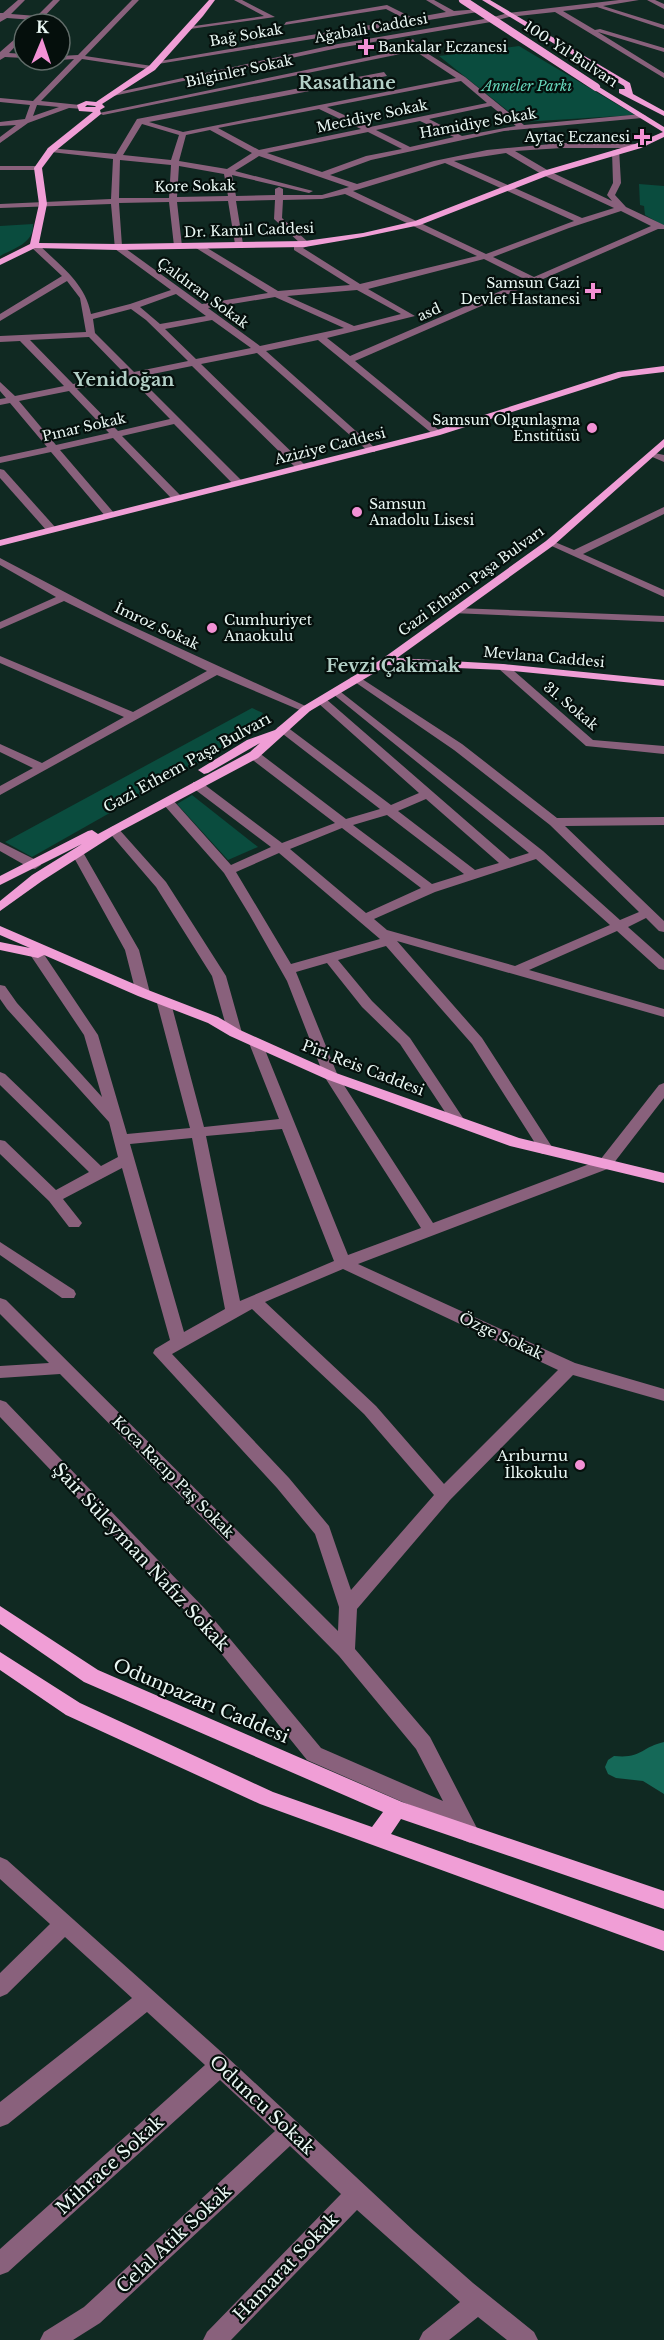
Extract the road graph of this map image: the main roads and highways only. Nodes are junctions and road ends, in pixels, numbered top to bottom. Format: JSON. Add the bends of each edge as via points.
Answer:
{"nodes":[{"id":1,"x":212,"y":0,"type":"edge"},
{"id":2,"x":463,"y":0,"type":"edge"},
{"id":3,"x":476,"y":0,"type":"edge"},
{"id":4,"x":485,"y":0,"type":"edge"},
{"id":5,"x":630,"y":96,"type":"junction"},
{"id":6,"x":80,"y":107,"type":"road end"},
{"id":7,"x":98,"y":110,"type":"junction"},
{"id":8,"x":664,"y":114,"type":"edge"},
{"id":9,"x":664,"y":132,"type":"edge"},
{"id":10,"x":34,"y":245,"type":"junction"},
{"id":11,"x":0,"y":262,"type":"edge"},
{"id":12,"x":664,"y":357,"type":"edge"},
{"id":13,"x":664,"y":369,"type":"edge"},
{"id":14,"x":621,"y":374,"type":"junction"},
{"id":15,"x":664,"y":442,"type":"edge"},
{"id":16,"x":0,"y":543,"type":"edge"},
{"id":17,"x":386,"y":661,"type":"junction"},
{"id":18,"x":664,"y":682,"type":"edge"},
{"id":19,"x":284,"y":728,"type":"junction"},
{"id":20,"x":0,"y":881,"type":"edge"},
{"id":21,"x":0,"y":907,"type":"edge"},
{"id":22,"x":0,"y":930,"type":"edge"},
{"id":23,"x":0,"y":946,"type":"edge"},
{"id":24,"x":61,"y":957,"type":"junction"},
{"id":25,"x":664,"y":1178,"type":"edge"},
{"id":26,"x":0,"y":1614,"type":"edge"},
{"id":27,"x":0,"y":1660,"type":"edge"},
{"id":28,"x":397,"y":1809,"type":"junction"},
{"id":29,"x":376,"y":1838,"type":"junction"},
{"id":30,"x":664,"y":1900,"type":"edge"},
{"id":31,"x":664,"y":1941,"type":"edge"}],
"edges":[{"from":1,"to":7,"type":"main road","via":[[155,65],[113,94]]},
{"from":2,"to":9,"type":"main road","name":"100. Yıl Bulvarı","bridge":true},
{"from":3,"to":5,"type":"main road","name":"100. Yıl Bulvarı"},
{"from":4,"to":5,"type":"main road","via":[[627,85]]},
{"from":5,"to":8,"type":"main road","name":"100. Yıl Bulvarı"},
{"from":6,"to":7,"type":"main road","via":[[86,104]]},
{"from":7,"to":10,"type":"main road","via":[[51,150],[38,168],[43,204]]},
{"from":9,"to":10,"type":"main road","name":"Dr. Kamil Caddesi","via":[[638,146],[546,173],[417,223],[305,244]]},
{"from":10,"to":11,"type":"main road"},
{"from":12,"to":14,"type":"main road"},
{"from":13,"to":14,"type":"main road","name":"Aziziye Caddesi"},
{"from":14,"to":16,"type":"main road","name":"Aziziye Caddesi","via":[[437,433]]},
{"from":15,"to":17,"type":"main road","name":"Gazi Etham Paşa Bulvarı","via":[[550,543]]},
{"from":17,"to":18,"type":"main road","name":"Mevlana Caddesi"},
{"from":17,"to":19,"type":"main road","name":"Gazi Etham Paşa Bulvarı","via":[[306,709]]},
{"from":19,"to":20,"type":"main road","name":"Gazi Ethem Paşa Bulvarı"},
{"from":19,"to":21,"type":"main road","name":"Gazi Ethem Paşa Bulvarı","via":[[254,755],[113,830],[37,878]]},
{"from":22,"to":24,"type":"main road","name":"Piri Reis Caddesi"},
{"from":23,"to":24,"type":"main road","name":"Piri Reis Caddesi"},
{"from":24,"to":25,"type":"main road","name":"Piri Reis Caddesi","via":[[213,1020],[331,1076],[515,1142]]},
{"from":26,"to":28,"type":"main road","name":"Odunpazarı Caddesi","via":[[91,1676]]},
{"from":27,"to":29,"type":"main road","via":[[73,1709],[267,1798]]},
{"from":28,"to":29,"type":"main road"},
{"from":28,"to":30,"type":"main road","name":"Odunpazarı Caddesi","via":[[465,1826]]},
{"from":29,"to":31,"type":"main road"}]}
